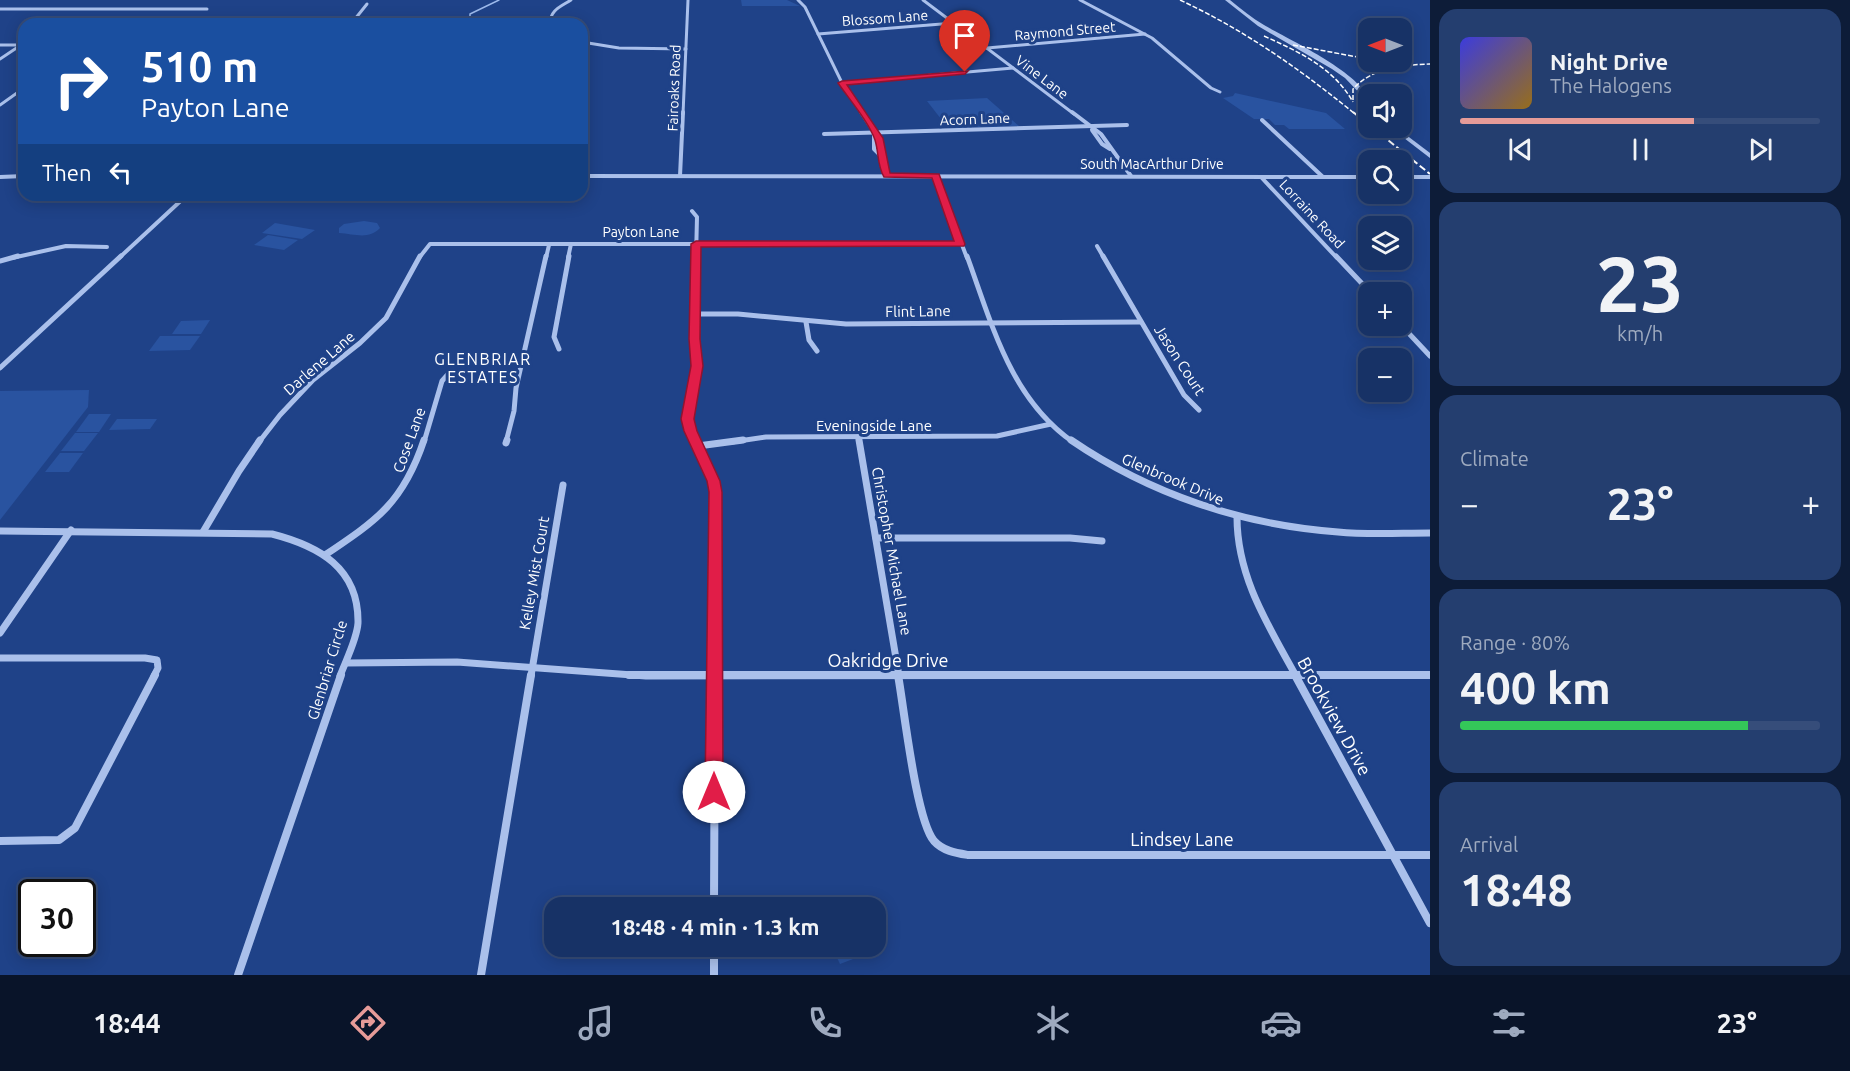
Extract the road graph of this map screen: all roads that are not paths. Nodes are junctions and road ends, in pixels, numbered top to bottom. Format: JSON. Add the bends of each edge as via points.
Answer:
{"nodes":[{"id":1,"x":571,"y":0,"type":"edge"},
{"id":2,"x":688,"y":0,"type":"edge"},
{"id":3,"x":798,"y":0,"type":"edge"},
{"id":4,"x":923,"y":0,"type":"edge"},
{"id":5,"x":1080,"y":0,"type":"edge"},
{"id":6,"x":1227,"y":0,"type":"edge"},
{"id":7,"x":367,"y":4,"type":"dead end"},
{"id":8,"x":0,"y":9,"type":"edge"},
{"id":9,"x":207,"y":9,"type":"dead end"},
{"id":10,"x":356,"y":18,"type":"edge"},
{"id":11,"x":550,"y":18,"type":"edge"},
{"id":12,"x":954,"y":23,"type":"junction"},
{"id":13,"x":818,"y":34,"type":"junction"},
{"id":14,"x":1145,"y":34,"type":"junction"},
{"id":15,"x":18,"y":44,"type":"edge"},
{"id":16,"x":588,"y":44,"type":"edge"},
{"id":17,"x":0,"y":45,"type":"edge"},
{"id":18,"x":18,"y":47,"type":"edge"},
{"id":19,"x":987,"y":48,"type":"junction"},
{"id":20,"x":686,"y":49,"type":"junction"},
{"id":21,"x":0,"y":59,"type":"edge"},
{"id":22,"x":1013,"y":68,"type":"junction"},
{"id":23,"x":842,"y":83,"type":"junction"},
{"id":24,"x":1358,"y":88,"type":"edge"},
{"id":25,"x":18,"y":92,"type":"edge"},
{"id":26,"x":1220,"y":92,"type":"dead end"},
{"id":27,"x":0,"y":105,"type":"edge"},
{"id":28,"x":1262,"y":120,"type":"dead end"},
{"id":29,"x":1127,"y":125,"type":"dead end"},
{"id":30,"x":1090,"y":127,"type":"junction"},
{"id":31,"x":874,"y":133,"type":"junction"},
{"id":32,"x":824,"y":134,"type":"dead end"},
{"id":33,"x":1407,"y":138,"type":"edge"},
{"id":34,"x":874,"y":145,"type":"junction"},
{"id":35,"x":880,"y":145,"type":"junction"},
{"id":36,"x":880,"y":156,"type":"junction"},
{"id":37,"x":1430,"y":156,"type":"edge"},
{"id":38,"x":887,"y":175,"type":"junction"},
{"id":39,"x":18,"y":176,"type":"edge"},
{"id":40,"x":588,"y":176,"type":"edge"},
{"id":41,"x":680,"y":176,"type":"junction"},
{"id":42,"x":936,"y":176,"type":"junction"},
{"id":43,"x":1131,"y":176,"type":"junction"},
{"id":44,"x":0,"y":177,"type":"edge"},
{"id":45,"x":1261,"y":177,"type":"junction"},
{"id":46,"x":1323,"y":177,"type":"junction"},
{"id":47,"x":1358,"y":177,"type":"edge"},
{"id":48,"x":1412,"y":177,"type":"edge"},
{"id":49,"x":1430,"y":177,"type":"edge"},
{"id":50,"x":181,"y":201,"type":"edge"},
{"id":51,"x":692,"y":211,"type":"dead end"},
{"id":52,"x":430,"y":244,"type":"joint"},
{"id":53,"x":572,"y":244,"type":"junction"},
{"id":54,"x":696,"y":244,"type":"junction"},
{"id":55,"x":960,"y":244,"type":"junction"},
{"id":56,"x":549,"y":245,"type":"junction"},
{"id":57,"x":1097,"y":246,"type":"dead end"},
{"id":58,"x":107,"y":247,"type":"dead end"},
{"id":59,"x":0,"y":261,"type":"edge"},
{"id":60,"x":1361,"y":282,"type":"edge"},
{"id":61,"x":695,"y":314,"type":"junction"},
{"id":62,"x":806,"y":322,"type":"junction"},
{"id":63,"x":990,"y":322,"type":"junction"},
{"id":64,"x":1141,"y":322,"type":"junction"},
{"id":65,"x":1411,"y":336,"type":"edge"},
{"id":66,"x":559,"y":349,"type":"dead end"},
{"id":67,"x":817,"y":351,"type":"dead end"},
{"id":68,"x":1430,"y":356,"type":"edge"},
{"id":69,"x":0,"y":368,"type":"edge"},
{"id":70,"x":450,"y":372,"type":"dead end"},
{"id":71,"x":1199,"y":410,"type":"dead end"},
{"id":72,"x":1051,"y":424,"type":"junction"},
{"id":73,"x":858,"y":437,"type":"junction"},
{"id":74,"x":506,"y":443,"type":"dead end"},
{"id":75,"x":698,"y":446,"type":"junction"},
{"id":76,"x":563,"y":485,"type":"dead end"},
{"id":77,"x":1237,"y":517,"type":"junction"},
{"id":78,"x":71,"y":530,"type":"junction"},
{"id":79,"x":0,"y":531,"type":"edge"},
{"id":80,"x":203,"y":532,"type":"junction"},
{"id":81,"x":1430,"y":533,"type":"edge"},
{"id":82,"x":876,"y":538,"type":"junction"},
{"id":83,"x":1102,"y":541,"type":"dead end"},
{"id":84,"x":325,"y":555,"type":"junction"},
{"id":85,"x":0,"y":633,"type":"edge"},
{"id":86,"x":0,"y":658,"type":"edge"},
{"id":87,"x":346,"y":663,"type":"junction"},
{"id":88,"x":532,"y":666,"type":"junction"},
{"id":89,"x":899,"y":675,"type":"junction"},
{"id":90,"x":1295,"y":675,"type":"junction"},
{"id":91,"x":1430,"y":675,"type":"edge"},
{"id":92,"x":714,"y":676,"type":"junction"},
{"id":93,"x":0,"y":841,"type":"edge"},
{"id":94,"x":936,"y":845,"type":"joint"},
{"id":95,"x":1393,"y":855,"type":"junction"},
{"id":96,"x":1430,"y":855,"type":"edge"},
{"id":97,"x":714,"y":897,"type":"edge"},
{"id":98,"x":1430,"y":923,"type":"edge"},
{"id":99,"x":714,"y":957,"type":"edge"},
{"id":100,"x":238,"y":975,"type":"edge"},
{"id":101,"x":480,"y":975,"type":"edge"},
{"id":102,"x":714,"y":975,"type":"edge"}],
"edges":[{"from":1,"to":11,"type":"street"},
{"from":2,"to":20,"type":"street","name":"Fairoaks Road"},
{"from":3,"to":13,"type":"street","via":[[803,2]]},
{"from":4,"to":12,"type":"street","name":"Vine Lane"},
{"from":5,"to":14,"type":"street"},
{"from":6,"to":24,"type":"street","via":[[1259,24],[1334,67]]},
{"from":7,"to":10,"type":"street"},
{"from":8,"to":9,"type":"street"},
{"from":12,"to":13,"type":"street","name":"Blossom Lane"},
{"from":12,"to":19,"type":"street","name":"Vine Lane"},
{"from":13,"to":23,"type":"street"},
{"from":14,"to":19,"type":"street","name":"Raymond Street"},
{"from":14,"to":26,"type":"street"},
{"from":15,"to":17,"type":"street"},
{"from":16,"to":20,"type":"street"},
{"from":18,"to":21,"type":"street"},
{"from":19,"to":22,"type":"street","name":"Vine Lane"},
{"from":20,"to":41,"type":"street","name":"Fairoaks Road"},
{"from":22,"to":23,"type":"street"},
{"from":22,"to":30,"type":"street","name":"Vine Lane"},
{"from":23,"to":31,"type":"street"},
{"from":25,"to":27,"type":"street"},
{"from":28,"to":46,"type":"street"},
{"from":29,"to":30,"type":"street","name":"Acorn Lane"},
{"from":30,"to":31,"type":"street","name":"Acorn Lane"},
{"from":30,"to":43,"type":"street","name":"Vine Lane"},
{"from":31,"to":32,"type":"street","name":"Acorn Lane"},
{"from":31,"to":34,"type":"street"},
{"from":31,"to":35,"type":"street"},
{"from":33,"to":37,"type":"street"},
{"from":34,"to":35,"type":"street"},
{"from":34,"to":36,"type":"street"},
{"from":35,"to":36,"type":"street"},
{"from":36,"to":38,"type":"street"},
{"from":38,"to":41,"type":"street"},
{"from":38,"to":42,"type":"street"},
{"from":39,"to":44,"type":"street"},
{"from":40,"to":41,"type":"street"},
{"from":42,"to":43,"type":"street","name":"South MacArthur Drive"},
{"from":42,"to":55,"type":"street","name":"Glenbrook Drive"},
{"from":43,"to":45,"type":"street","name":"South MacArthur Drive"},
{"from":45,"to":46,"type":"street","name":"South MacArthur Drive"},
{"from":45,"to":60,"type":"street","name":"Lorraine Road"},
{"from":46,"to":47,"type":"street","name":"South MacArthur Drive"},
{"from":48,"to":49,"type":"street"},
{"from":50,"to":69,"type":"street"},
{"from":51,"to":54,"type":"street","via":[[697,217]]},
{"from":52,"to":56,"type":"street","name":"Payton Lane"},
{"from":52,"to":80,"type":"street","name":"Darlene Lane","via":[[421,251],[400,299],[385,319],[363,342],[314,379],[270,426],[237,471]]},
{"from":53,"to":54,"type":"street","name":"Payton Lane"},
{"from":53,"to":56,"type":"street","name":"Payton Lane"},
{"from":53,"to":66,"type":"street","via":[[554,337]]},
{"from":54,"to":55,"type":"street","name":"Payton Lane"},
{"from":54,"to":61,"type":"street"},
{"from":55,"to":63,"type":"street","name":"Glenbrook Drive"},
{"from":56,"to":74,"type":"street"},
{"from":57,"to":64,"type":"street","name":"Jason Court"},
{"from":58,"to":59,"type":"street","via":[[71,245]]},
{"from":61,"to":62,"type":"street","name":"Flint Lane","via":[[738,314]]},
{"from":61,"to":75,"type":"street","via":[[697,366],[688,419]]},
{"from":62,"to":63,"type":"street","name":"Flint Lane"},
{"from":62,"to":67,"type":"street","via":[[809,340]]},
{"from":63,"to":64,"type":"street","name":"Flint Lane"},
{"from":63,"to":72,"type":"street","name":"Glenbrook Drive","via":[[1022,392]]},
{"from":64,"to":71,"type":"street","name":"Jason Court","via":[[1184,395]]},
{"from":65,"to":68,"type":"street"},
{"from":70,"to":84,"type":"street","name":"Cose Lane","via":[[442,381],[410,475],[400,493],[378,517]]},
{"from":72,"to":73,"type":"street","name":"Eveningside Lane","via":[[997,436]]},
{"from":72,"to":77,"type":"street","name":"Glenbrook Drive","via":[[1078,446],[1143,482]]},
{"from":73,"to":75,"type":"street","name":"Eveningside Lane","via":[[766,437]]},
{"from":73,"to":82,"type":"street","name":"Christopher Michael Lane"},
{"from":75,"to":92,"type":"street","via":[[716,492]]},
{"from":76,"to":88,"type":"street","name":"Kelley Mist Court"},
{"from":77,"to":81,"type":"street","name":"Glenbrook Drive","via":[[1327,531]]},
{"from":77,"to":90,"type":"street","name":"Brookview Drive","via":[[1241,569]]},
{"from":78,"to":79,"type":"street","name":"Glenbriar Circle"},
{"from":78,"to":80,"type":"street","name":"Glenbriar Circle"},
{"from":78,"to":85,"type":"street"},
{"from":80,"to":84,"type":"street","name":"Glenbriar Circle","via":[[272,534],[305,543]]},
{"from":82,"to":83,"type":"street"},
{"from":82,"to":89,"type":"street","name":"Christopher Michael Lane"},
{"from":84,"to":87,"type":"street","name":"Glenbriar Circle","via":[[341,568],[357,602],[358,625]]},
{"from":86,"to":93,"type":"street","via":[[145,658],[157,660],[158,668],[75,828],[58,840]]},
{"from":87,"to":88,"type":"street","name":"Oakridge Drive"},
{"from":87,"to":100,"type":"street","name":"Glenbriar Circle"},
{"from":88,"to":92,"type":"street","name":"Oakridge Drive","via":[[646,676]]},
{"from":88,"to":101,"type":"street","name":"Kelley Mist Court"},
{"from":89,"to":90,"type":"street","name":"Oakridge Drive"},
{"from":89,"to":92,"type":"street","name":"Oakridge Drive"},
{"from":89,"to":94,"type":"street","name":"Christopher Michael Lane","via":[[922,815]]},
{"from":90,"to":91,"type":"street","name":"Oakridge Drive"},
{"from":90,"to":95,"type":"street","name":"Brookview Drive"},
{"from":92,"to":97,"type":"street"},
{"from":94,"to":95,"type":"street","name":"Lindsey Lane","via":[[968,855]]},
{"from":95,"to":96,"type":"street","name":"Lindsey Lane"},
{"from":95,"to":98,"type":"street","name":"Brookview Drive"},
{"from":99,"to":102,"type":"street"}]}
